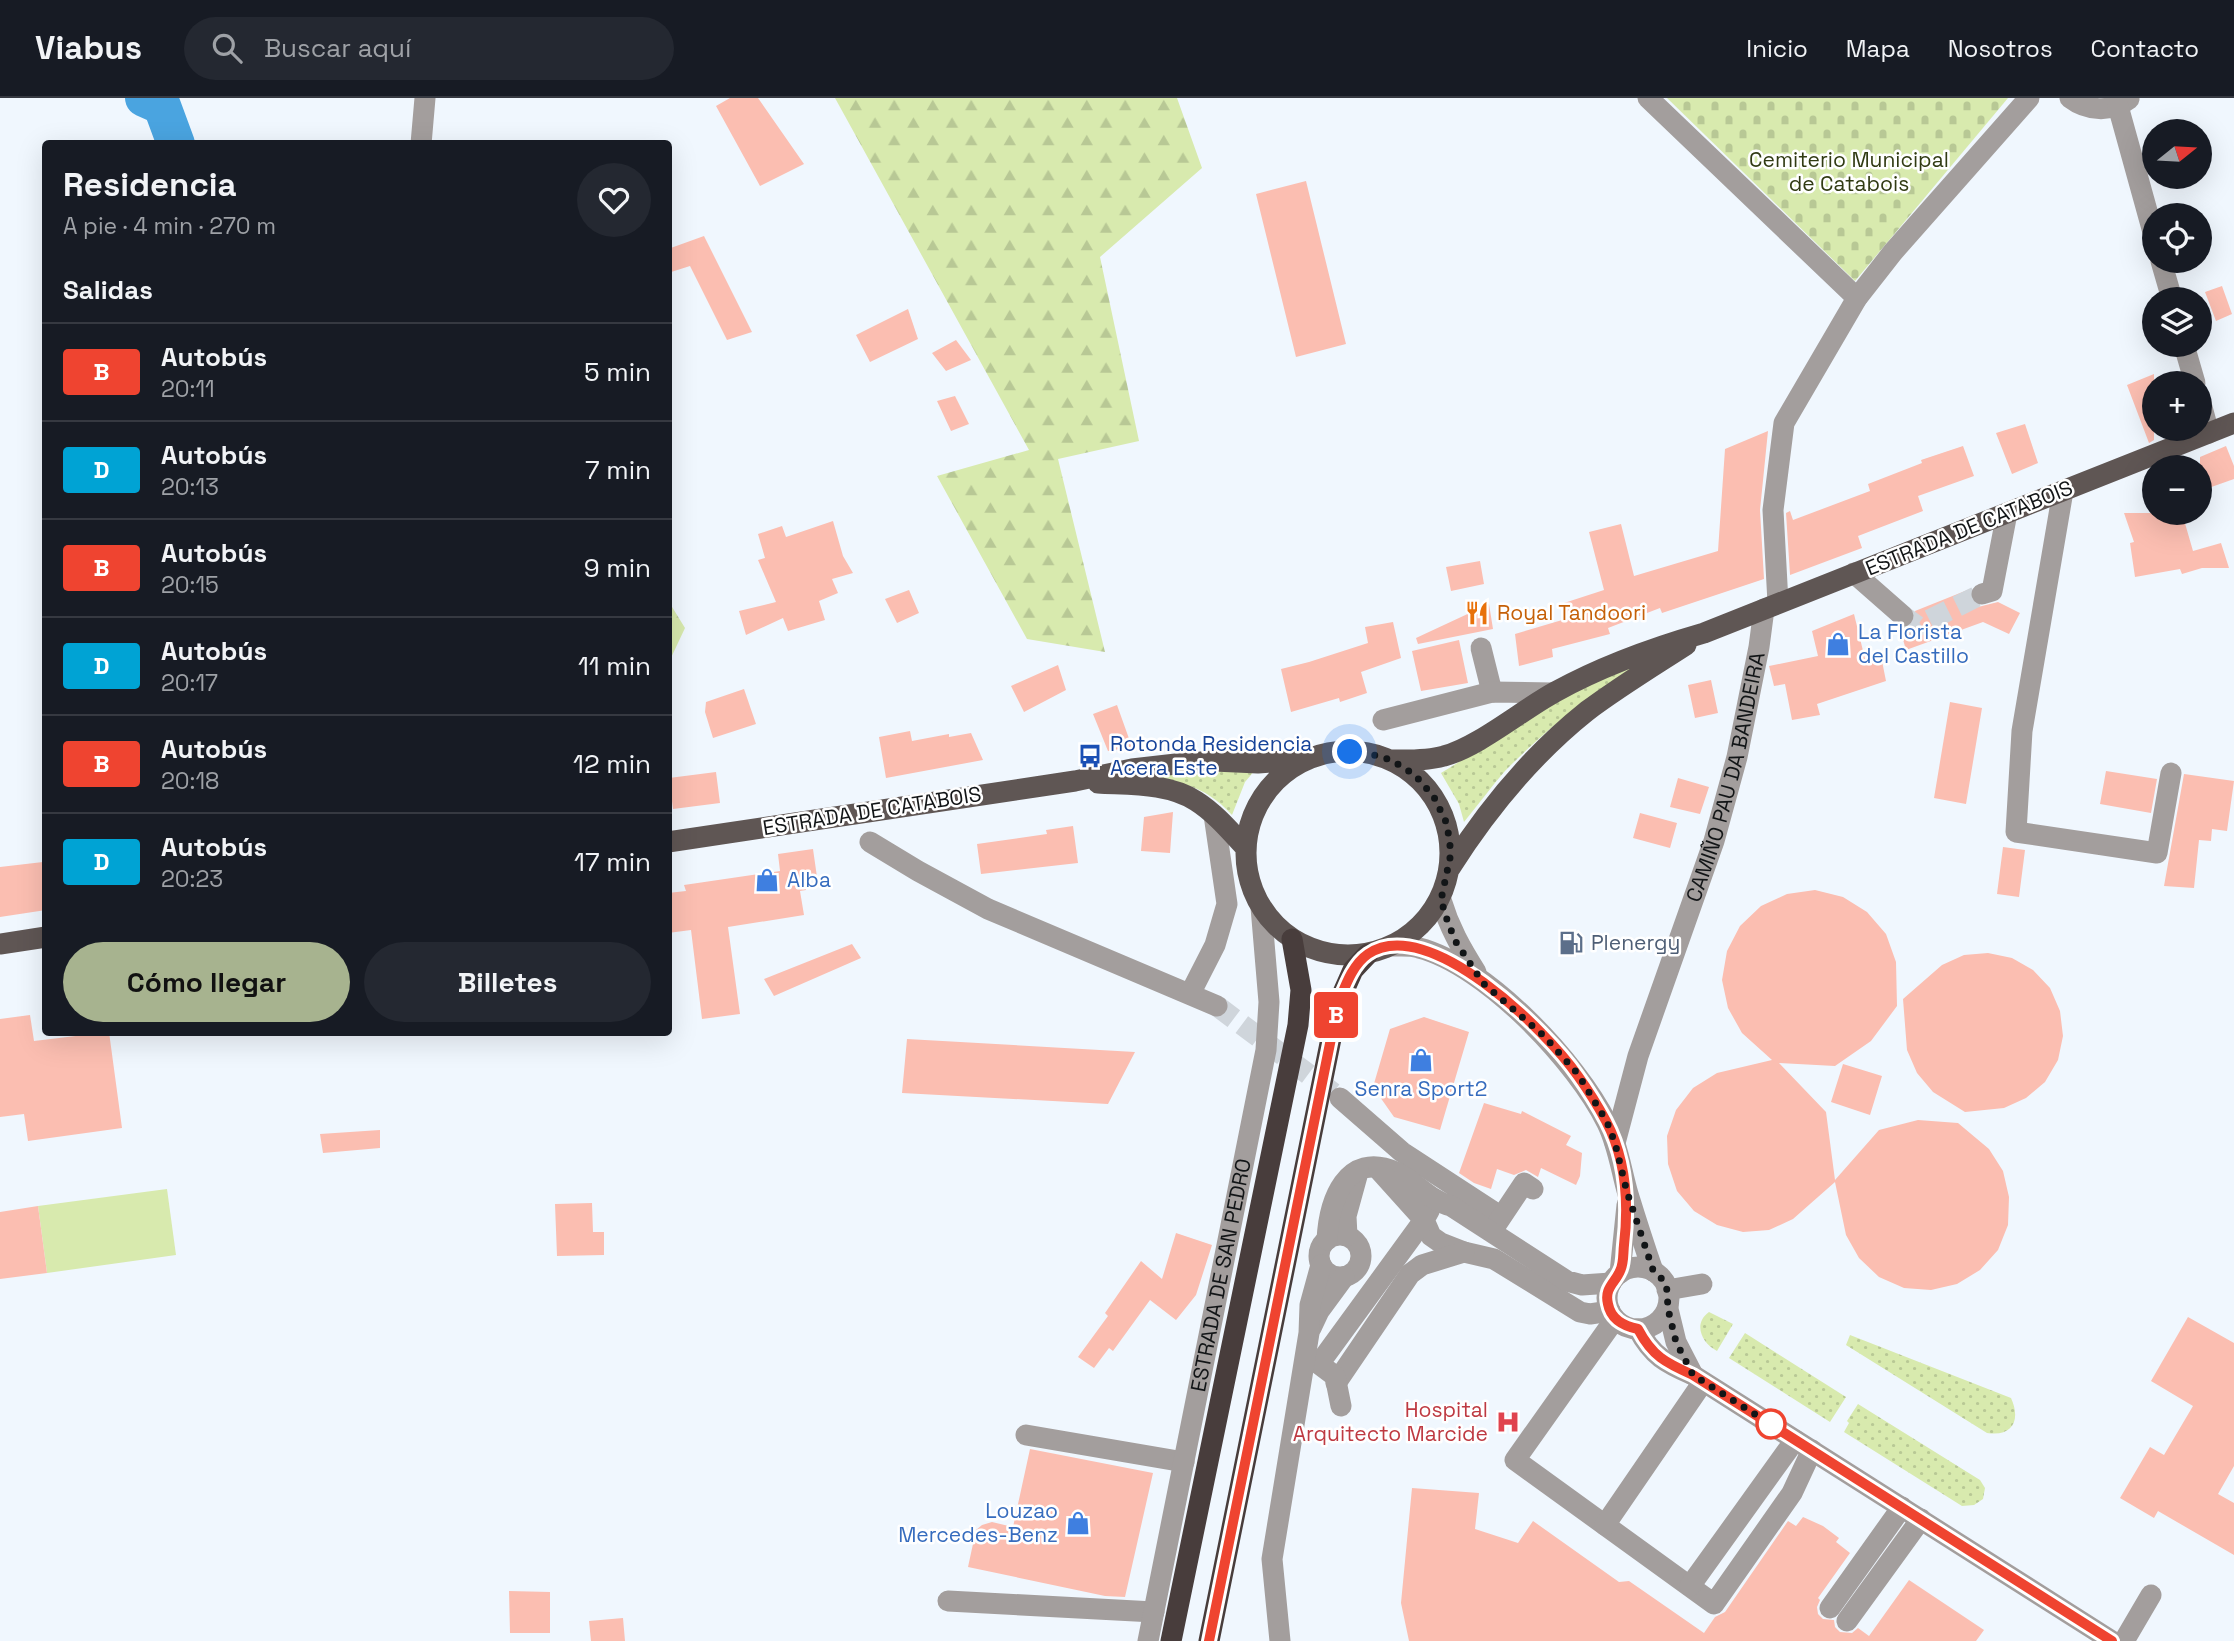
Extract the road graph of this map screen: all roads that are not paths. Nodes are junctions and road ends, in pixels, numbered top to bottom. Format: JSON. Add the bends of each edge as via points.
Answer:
{"nodes":[{"id":1,"x":425,"y":98,"type":"edge"},
{"id":2,"x":1648,"y":98,"type":"edge"},
{"id":3,"x":2029,"y":98,"type":"edge"},
{"id":4,"x":2070,"y":98,"type":"edge"},
{"id":5,"x":2124,"y":102,"type":"edge"},
{"id":6,"x":421,"y":140,"type":"edge"},
{"id":7,"x":2147,"y":203,"type":"edge"},
{"id":8,"x":1857,"y":298,"type":"junction"},
{"id":9,"x":2234,"y":423,"type":"edge"},
{"id":10,"x":2212,"y":432,"type":"edge"},
{"id":11,"x":2189,"y":441,"type":"edge"},
{"id":12,"x":2063,"y":491,"type":"junction"},
{"id":13,"x":2007,"y":513,"type":"junction"},
{"id":14,"x":1854,"y":573,"type":"junction"},
{"id":15,"x":1982,"y":594,"type":"tunnel mouth"},
{"id":16,"x":1771,"y":606,"type":"junction"},
{"id":17,"x":1903,"y":615,"type":"tunnel mouth"},
{"id":18,"x":1704,"y":633,"type":"junction"},
{"id":19,"x":1481,"y":648,"type":"dead end"},
{"id":20,"x":1492,"y":692,"type":"junction"},
{"id":21,"x":1553,"y":693,"type":"junction"},
{"id":22,"x":1383,"y":720,"type":"dead end"},
{"id":23,"x":1308,"y":759,"type":"junction"},
{"id":24,"x":1391,"y":760,"type":"junction"},
{"id":25,"x":2171,"y":773,"type":"dead end"},
{"id":26,"x":1075,"y":781,"type":"junction"},
{"id":27,"x":1214,"y":815,"type":"junction"},
{"id":28,"x":672,"y":841,"type":"edge"},
{"id":29,"x":870,"y":842,"type":"dead end"},
{"id":30,"x":1245,"y":847,"type":"junction"},
{"id":31,"x":1449,"y":870,"type":"junction"},
{"id":32,"x":1441,"y":900,"type":"junction"},
{"id":33,"x":1261,"y":906,"type":"junction"},
{"id":34,"x":42,"y":938,"type":"edge"},
{"id":35,"x":1292,"y":939,"type":"junction"},
{"id":36,"x":0,"y":944,"type":"edge"},
{"id":37,"x":1392,"y":946,"type":"junction"},
{"id":38,"x":1368,"y":954,"type":"junction"},
{"id":39,"x":1483,"y":983,"type":"junction"},
{"id":40,"x":1190,"y":994,"type":"junction"},
{"id":41,"x":1217,"y":1006,"type":"tunnel mouth"},
{"id":42,"x":1340,"y":1098,"type":"tunnel mouth"},
{"id":43,"x":1615,"y":1143,"type":"junction"},
{"id":44,"x":1367,"y":1169,"type":"junction"},
{"id":45,"x":1533,"y":1189,"type":"dead end"},
{"id":46,"x":1627,"y":1192,"type":"junction"},
{"id":47,"x":1443,"y":1204,"type":"junction"},
{"id":48,"x":1424,"y":1220,"type":"junction"},
{"id":49,"x":1492,"y":1222,"type":"junction"},
{"id":50,"x":1337,"y":1238,"type":"junction"},
{"id":51,"x":1441,"y":1243,"type":"junction"},
{"id":52,"x":1464,"y":1252,"type":"junction"},
{"id":53,"x":1321,"y":1265,"type":"junction"},
{"id":54,"x":1653,"y":1270,"type":"junction"},
{"id":55,"x":1344,"y":1277,"type":"junction"},
{"id":56,"x":1615,"y":1278,"type":"junction"},
{"id":57,"x":1702,"y":1284,"type":"dead end"},
{"id":58,"x":1667,"y":1299,"type":"junction"},
{"id":59,"x":1612,"y":1315,"type":"junction"},
{"id":60,"x":1638,"y":1329,"type":"junction"},
{"id":61,"x":1309,"y":1333,"type":"junction"},
{"id":62,"x":1328,"y":1373,"type":"junction"},
{"id":63,"x":1698,"y":1378,"type":"junction"},
{"id":64,"x":1341,"y":1406,"type":"dead end"},
{"id":65,"x":1026,"y":1435,"type":"dead end"},
{"id":66,"x":1804,"y":1445,"type":"junction"},
{"id":67,"x":1184,"y":1462,"type":"junction"},
{"id":68,"x":1902,"y":1507,"type":"junction"},
{"id":69,"x":1921,"y":1520,"type":"junction"},
{"id":70,"x":1605,"y":1525,"type":"junction"},
{"id":71,"x":1690,"y":1586,"type":"junction"},
{"id":72,"x":2151,"y":1595,"type":"dead end"},
{"id":73,"x":948,"y":1601,"type":"dead end"},
{"id":74,"x":1154,"y":1612,"type":"junction"},
{"id":75,"x":2098,"y":1637,"type":"edge"},
{"id":76,"x":1148,"y":1641,"type":"edge"},
{"id":77,"x":1171,"y":1641,"type":"edge"},
{"id":78,"x":1209,"y":1641,"type":"edge"},
{"id":79,"x":1280,"y":1641,"type":"edge"},
{"id":80,"x":2124,"y":1641,"type":"edge"}],
"edges":[{"from":1,"to":6,"type":"street"},
{"from":2,"to":8,"type":"street"},
{"from":3,"to":8,"type":"street","name":"CAMIÑO PAU DA BANDEIRA"},
{"from":4,"to":5,"type":"street","via":[[2087,108],[2100,109]]},
{"from":5,"to":7,"type":"street"},
{"from":8,"to":16,"type":"street","name":"CAMIÑO PAU DA BANDEIRA","via":[[1784,423],[1773,510]]},
{"from":9,"to":10,"type":"main road","name":"ESTRADA DE CATABOIS"},
{"from":11,"to":12,"type":"main road","name":"ESTRADA DE CATABOIS"},
{"from":12,"to":13,"type":"main road","name":"ESTRADA DE CATABOIS"},
{"from":12,"to":25,"type":"street","via":[[2022,731],[2016,832],[2157,853]]},
{"from":13,"to":14,"type":"main road","name":"ESTRADA DE CATABOIS"},
{"from":13,"to":15,"type":"street","via":[[1992,591]]},
{"from":14,"to":16,"type":"main road","name":"ESTRADA DE CATABOIS"},
{"from":14,"to":17,"type":"street"},
{"from":16,"to":18,"type":"main road","name":"ESTRADA DE CATABOIS"},
{"from":16,"to":43,"type":"street","name":"CAMIÑO PAU DA BANDEIRA","via":[[1714,841],[1638,1056]]},
{"from":18,"to":21,"type":"main road","name":"ESTRADA DE CATABOIS","via":[[1657,646]]},
{"from":18,"to":31,"type":"main road","name":"ESTRADA DE CATABOIS","via":[[1617,689],[1548,746],[1511,785]]},
{"from":19,"to":20,"type":"street"},
{"from":20,"to":21,"type":"street"},
{"from":20,"to":22,"type":"street"},
{"from":21,"to":24,"type":"main road","name":"ESTRADA DE CATABOIS","via":[[1445,756]]},
{"from":23,"to":24,"type":"main road","name":"ESTRADA DE CATABOIS","via":[[1336,751],[1364,752]]},
{"from":23,"to":26,"type":"main road","name":"ESTRADA DE CATABOIS","via":[[1176,764]]},
{"from":23,"to":30,"type":"main road","name":"ESTRADA DE CATABOIS","via":[[1266,792]]},
{"from":24,"to":31,"type":"main road","name":"ESTRADA DE CATABOIS","via":[[1415,775],[1434,797],[1447,824]]},
{"from":26,"to":27,"type":"main road","name":"ESTRADA DE CATABOIS","via":[[1159,788],[1195,800]]},
{"from":26,"to":28,"type":"main road","name":"ESTRADA DE CATABOIS"},
{"from":27,"to":30,"type":"main road","name":"ESTRADA DE CATABOIS"},
{"from":27,"to":40,"type":"street","via":[[1227,904],[1215,945]]},
{"from":29,"to":40,"type":"street","via":[[988,909]]},
{"from":30,"to":33,"type":"main road","name":"ESTRADA DE CATABOIS"},
{"from":31,"to":32,"type":"main road","name":"ESTRADA DE CATABOIS"},
{"from":32,"to":37,"type":"main road","name":"ESTRADA DE CATABOIS","via":[[1420,927]]},
{"from":32,"to":39,"type":"street","via":[[1456,942]]},
{"from":33,"to":35,"type":"main road","name":"ESTRADA DE CATABOIS"},
{"from":33,"to":67,"type":"street","name":"ESTRADA DE SAN PEDRO","via":[[1269,1002],[1266,1050]]},
{"from":34,"to":36,"type":"main road"},
{"from":35,"to":38,"type":"main road","name":"ESTRADA DE CATABOIS","via":[[1329,954]]},
{"from":35,"to":77,"type":"highway","via":[[1301,990],[1298,1025]]},
{"from":37,"to":38,"type":"main road"},
{"from":37,"to":39,"type":"street","via":[[1417,947],[1440,955]]},
{"from":38,"to":78,"type":"highway","via":[[1353,970],[1338,1004]]},
{"from":39,"to":43,"type":"street","via":[[1544,1036],[1578,1074]]},
{"from":40,"to":41,"type":"street"},
{"from":42,"to":49,"type":"street"},
{"from":43,"to":46,"type":"street"},
{"from":44,"to":47,"type":"street","via":[[1396,1172]]},
{"from":44,"to":48,"type":"street"},
{"from":44,"to":50,"type":"street","via":[[1340,1186],[1333,1198]]},
{"from":45,"to":49,"type":"street","via":[[1524,1183]]},
{"from":46,"to":54,"type":"street"},
{"from":46,"to":56,"type":"street","via":[[1625,1237]]},
{"from":47,"to":48,"type":"street","via":[[1434,1206]]},
{"from":47,"to":49,"type":"street"},
{"from":48,"to":51,"type":"street","via":[[1431,1236]]},
{"from":48,"to":62,"type":"street"},
{"from":49,"to":56,"type":"street","via":[[1567,1281],[1582,1285]]},
{"from":50,"to":53,"type":"street","via":[[1319,1252]]},
{"from":50,"to":55,"type":"street","via":[[1357,1244],[1361,1258],[1355,1270]]},
{"from":51,"to":52,"type":"street"},
{"from":51,"to":62,"type":"street","via":[[1412,1257],[1401,1269]]},
{"from":52,"to":59,"type":"street","via":[[1504,1264],[1580,1312]]},
{"from":52,"to":62,"type":"street","via":[[1422,1265],[1410,1274]]},
{"from":53,"to":55,"type":"street","via":[[1330,1275]]},
{"from":53,"to":61,"type":"street","via":[[1310,1305]]},
{"from":54,"to":56,"type":"street","via":[[1629,1269]]},
{"from":54,"to":58,"type":"street","via":[[1663,1280]]},
{"from":55,"to":61,"type":"street"},
{"from":56,"to":59,"type":"street","via":[[1607,1301]]},
{"from":57,"to":58,"type":"street"},
{"from":58,"to":60,"type":"street","via":[[1660,1320]]},
{"from":58,"to":63,"type":"street","via":[[1676,1342]]},
{"from":59,"to":60,"type":"street","via":[[1625,1326]]},
{"from":59,"to":70,"type":"street","via":[[1515,1460]]},
{"from":60,"to":63,"type":"street","via":[[1657,1357]]},
{"from":61,"to":79,"type":"street","via":[[1272,1559]]},
{"from":62,"to":64,"type":"street"},
{"from":63,"to":66,"type":"street"},
{"from":63,"to":70,"type":"street"},
{"from":65,"to":67,"type":"street"},
{"from":66,"to":68,"type":"street"},
{"from":66,"to":71,"type":"street"},
{"from":66,"to":71,"type":"street","via":[[1791,1493],[1714,1604]]},
{"from":67,"to":74,"type":"street","name":"ESTRADA DE SAN PEDRO"},
{"from":68,"to":69,"type":"street"},
{"from":68,"to":69,"type":"street","via":[[1839,1614]]},
{"from":69,"to":75,"type":"street"},
{"from":70,"to":71,"type":"street"},
{"from":72,"to":80,"type":"street"},
{"from":73,"to":74,"type":"street"},
{"from":74,"to":76,"type":"street","name":"ESTRADA DE SAN PEDRO"}]}
